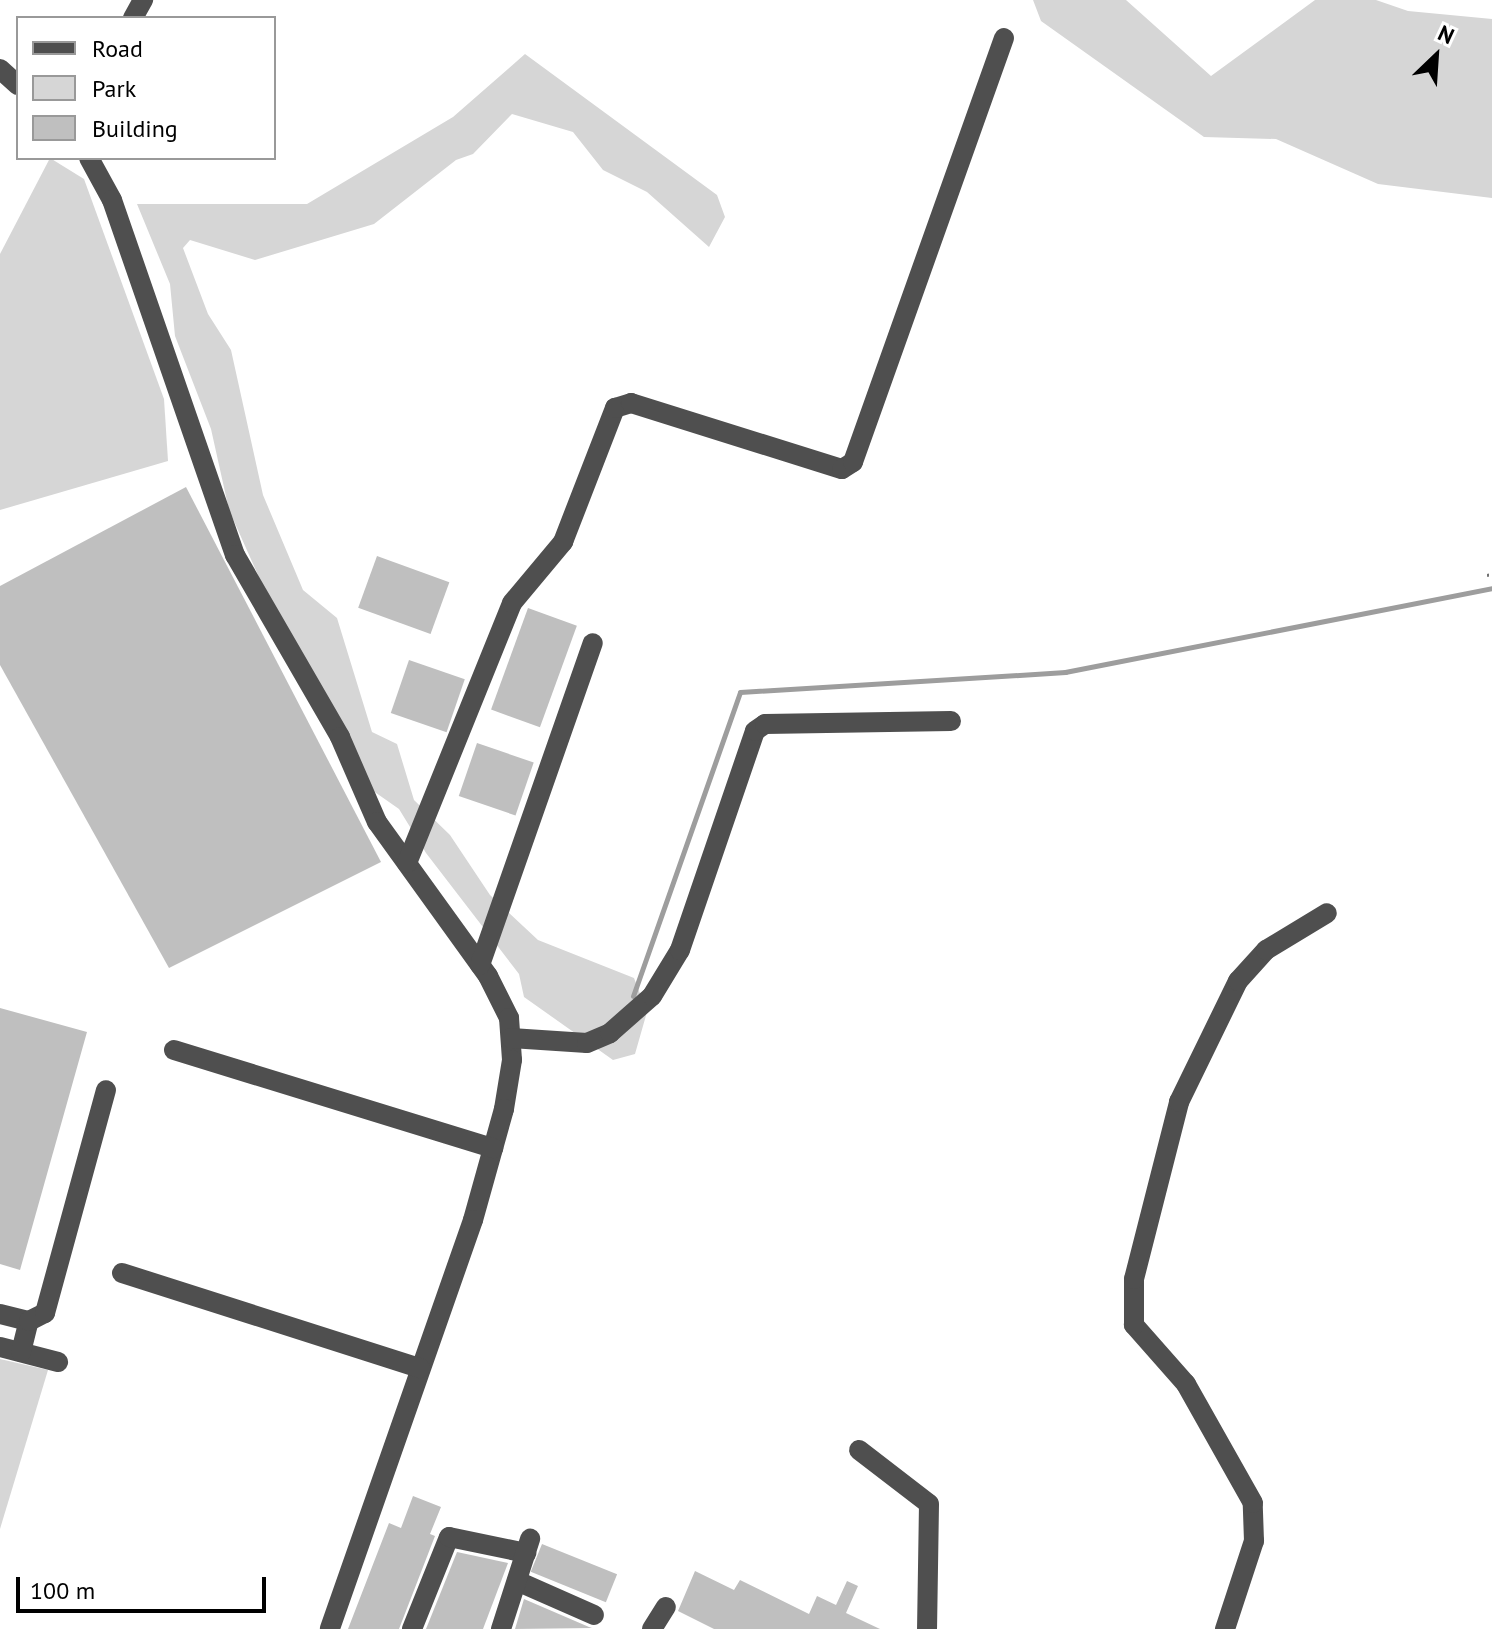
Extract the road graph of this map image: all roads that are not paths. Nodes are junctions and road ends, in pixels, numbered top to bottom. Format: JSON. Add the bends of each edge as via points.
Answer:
{"nodes":[{"id":1,"x":1004,"y":38,"type":"dead end"},
{"id":2,"x":0,"y":69,"type":"edge"},
{"id":3,"x":16,"y":83,"type":"edge"},
{"id":4,"x":90,"y":160,"type":"edge"},
{"id":5,"x":593,"y":643,"type":"dead end"},
{"id":6,"x":951,"y":721,"type":"dead end"},
{"id":7,"x":407,"y":863,"type":"junction"},
{"id":8,"x":1327,"y":913,"type":"dead end"},
{"id":9,"x":480,"y":965,"type":"junction"},
{"id":10,"x":511,"y":1038,"type":"junction"},
{"id":11,"x":174,"y":1050,"type":"dead end"},
{"id":12,"x":106,"y":1090,"type":"dead end"},
{"id":13,"x":493,"y":1148,"type":"junction"},
{"id":14,"x":122,"y":1273,"type":"dead end"},
{"id":15,"x":0,"y":1314,"type":"edge"},
{"id":16,"x":29,"y":1321,"type":"junction"},
{"id":17,"x":0,"y":1347,"type":"edge"},
{"id":18,"x":21,"y":1352,"type":"junction"},
{"id":19,"x":58,"y":1362,"type":"dead end"},
{"id":20,"x":420,"y":1368,"type":"junction"},
{"id":21,"x":859,"y":1450,"type":"dead end"},
{"id":22,"x":517,"y":1581,"type":"junction"},
{"id":23,"x":666,"y":1607,"type":"dead end"},
{"id":24,"x":594,"y":1615,"type":"dead end"},
{"id":25,"x":330,"y":1629,"type":"edge"},
{"id":26,"x":412,"y":1629,"type":"edge"},
{"id":27,"x":501,"y":1629,"type":"edge"},
{"id":28,"x":652,"y":1629,"type":"edge"},
{"id":29,"x":927,"y":1629,"type":"edge"},
{"id":30,"x":1225,"y":1629,"type":"edge"}],
"edges":[{"from":1,"to":7,"type":"street","via":[[853,462],[842,469],[631,403],[615,408],[563,542],[512,603]]},
{"from":2,"to":3,"type":"street"},
{"from":4,"to":7,"type":"street","via":[[112,200],[235,555],[340,737],[377,822]]},
{"from":5,"to":9,"type":"street"},
{"from":6,"to":10,"type":"street","via":[[765,724],[755,731],[680,950],[652,996],[610,1033],[587,1043]]},
{"from":7,"to":9,"type":"street"},
{"from":8,"to":30,"type":"street","via":[[1266,950],[1238,981],[1179,1102],[1134,1279],[1134,1325],[1186,1384],[1253,1503],[1254,1541]]},
{"from":9,"to":10,"type":"street","via":[[509,1018]]},
{"from":10,"to":13,"type":"street","via":[[512,1060]]},
{"from":11,"to":13,"type":"street"},
{"from":12,"to":16,"type":"street","via":[[45,1313]]},
{"from":13,"to":20,"type":"street"},
{"from":14,"to":20,"type":"street"},
{"from":15,"to":16,"type":"street"},
{"from":16,"to":18,"type":"street"},
{"from":17,"to":18,"type":"street"},
{"from":18,"to":19,"type":"street"},
{"from":20,"to":25,"type":"street"},
{"from":21,"to":29,"type":"street","via":[[929,1504]]},
{"from":22,"to":24,"type":"street"},
{"from":22,"to":26,"type":"street","via":[[528,1546],[449,1537]]},
{"from":22,"to":27,"type":"street"},
{"from":23,"to":28,"type":"street"}]}
